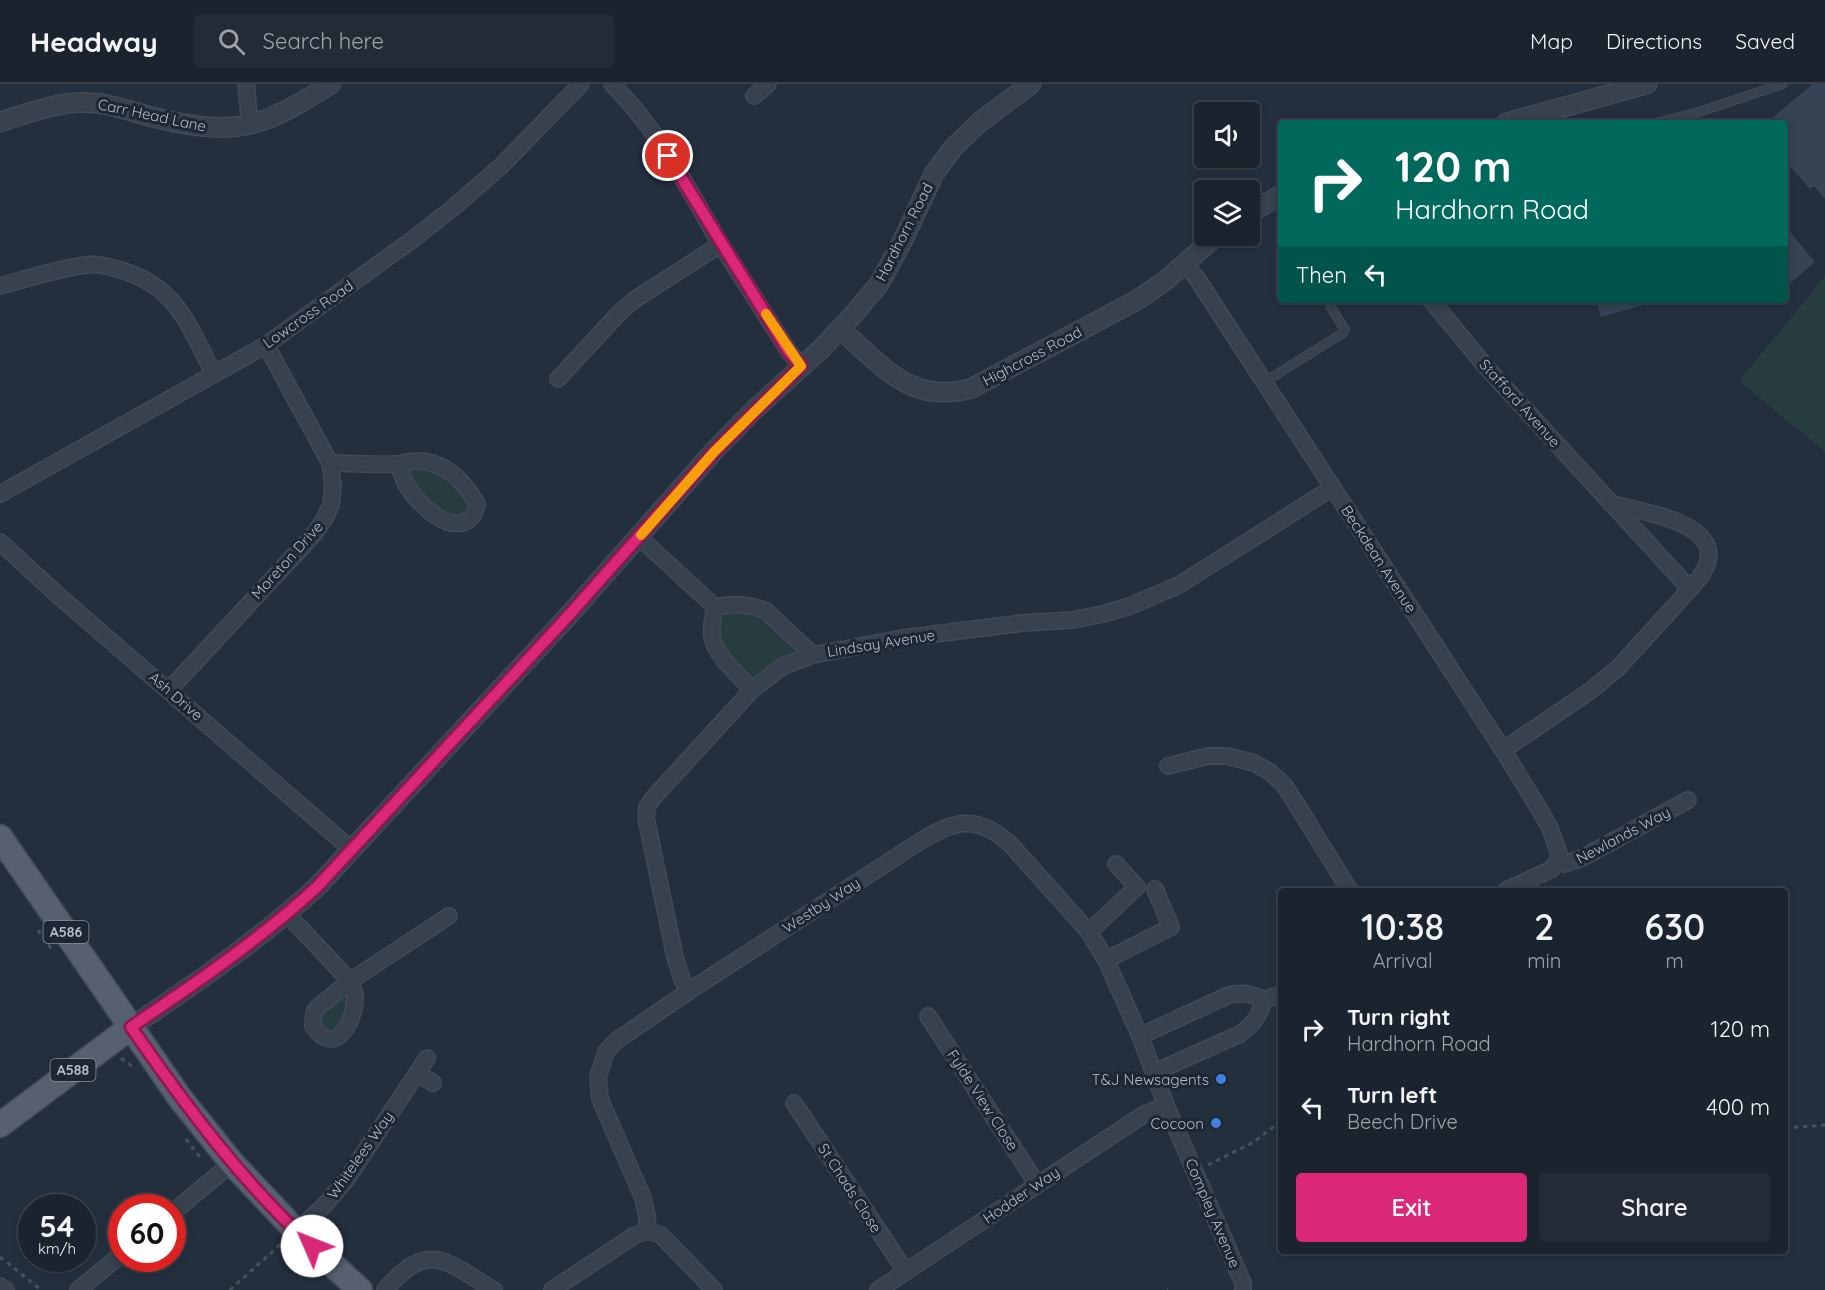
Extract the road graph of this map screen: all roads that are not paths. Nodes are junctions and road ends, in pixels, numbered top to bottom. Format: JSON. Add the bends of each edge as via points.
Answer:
{"nodes":[{"id":1,"x":246,"y":84,"type":"edge"},
{"id":2,"x":331,"y":84,"type":"edge"},
{"id":3,"x":581,"y":84,"type":"edge"},
{"id":4,"x":612,"y":84,"type":"edge"},
{"id":5,"x":768,"y":84,"type":"edge"},
{"id":6,"x":1031,"y":84,"type":"edge"},
{"id":7,"x":1647,"y":84,"type":"edge"},
{"id":8,"x":1784,"y":84,"type":"edge"},
{"id":9,"x":754,"y":96,"type":"dead end"},
{"id":10,"x":1519,"y":120,"type":"edge"},
{"id":11,"x":1668,"y":120,"type":"edge"},
{"id":12,"x":0,"y":122,"type":"edge"},
{"id":13,"x":250,"y":125,"type":"junction"},
{"id":14,"x":1278,"y":197,"type":"edge"},
{"id":15,"x":1260,"y":207,"type":"edge"},
{"id":16,"x":721,"y":244,"type":"junction"},
{"id":17,"x":1205,"y":246,"type":"edge"},
{"id":18,"x":1185,"y":264,"type":"junction"},
{"id":19,"x":0,"y":286,"type":"edge"},
{"id":20,"x":1433,"y":303,"type":"edge"},
{"id":21,"x":1330,"y":306,"type":"dead end"},
{"id":22,"x":840,"y":329,"type":"junction"},
{"id":23,"x":266,"y":345,"type":"junction"},
{"id":24,"x":801,"y":366,"type":"junction"},
{"id":25,"x":214,"y":374,"type":"junction"},
{"id":26,"x":558,"y":378,"type":"dead end"},
{"id":27,"x":1264,"y":382,"type":"junction"},
{"id":28,"x":330,"y":463,"type":"junction"},
{"id":29,"x":398,"y":464,"type":"junction"},
{"id":30,"x":1332,"y":488,"type":"junction"},
{"id":31,"x":0,"y":495,"type":"edge"},
{"id":32,"x":1612,"y":504,"type":"junction"},
{"id":33,"x":639,"y":537,"type":"junction"},
{"id":34,"x":0,"y":542,"type":"edge"},
{"id":35,"x":1690,"y":589,"type":"junction"},
{"id":36,"x":715,"y":607,"type":"junction"},
{"id":37,"x":813,"y":655,"type":"junction"},
{"id":38,"x":169,"y":690,"type":"junction"},
{"id":39,"x":752,"y":690,"type":"junction"},
{"id":40,"x":1503,"y":750,"type":"junction"},
{"id":41,"x":1168,"y":766,"type":"dead end"},
{"id":42,"x":1688,"y":800,"type":"dead end"},
{"id":43,"x":0,"y":837,"type":"edge"},
{"id":44,"x":352,"y":850,"type":"junction"},
{"id":45,"x":1557,"y":862,"type":"junction"},
{"id":46,"x":1116,"y":864,"type":"dead end"},
{"id":47,"x":1348,"y":888,"type":"edge"},
{"id":48,"x":1511,"y":888,"type":"edge"},
{"id":49,"x":1155,"y":889,"type":"dead end"},
{"id":50,"x":287,"y":914,"type":"junction"},
{"id":51,"x":449,"y":916,"type":"dead end"},
{"id":52,"x":1089,"y":932,"type":"junction"},
{"id":53,"x":1106,"y":960,"type":"junction"},
{"id":54,"x":689,"y":991,"type":"junction"},
{"id":55,"x":1278,"y":995,"type":"edge"},
{"id":56,"x":1264,"y":1000,"type":"junction"},
{"id":57,"x":928,"y":1016,"type":"dead end"},
{"id":58,"x":131,"y":1027,"type":"junction"},
{"id":59,"x":1140,"y":1036,"type":"junction"},
{"id":60,"x":427,"y":1058,"type":"dead end"},
{"id":61,"x":1155,"y":1072,"type":"junction"},
{"id":62,"x":417,"y":1073,"type":"junction"},
{"id":63,"x":433,"y":1083,"type":"dead end"},
{"id":64,"x":794,"y":1103,"type":"dead end"},
{"id":65,"x":1166,"y":1105,"type":"junction"},
{"id":66,"x":0,"y":1125,"type":"edge"},
{"id":67,"x":232,"y":1162,"type":"junction"},
{"id":68,"x":1037,"y":1184,"type":"junction"},
{"id":69,"x":186,"y":1201,"type":"edge"},
{"id":70,"x":296,"y":1231,"type":"junction"},
{"id":71,"x":648,"y":1232,"type":"junction"},
{"id":72,"x":108,"y":1265,"type":"edge"},
{"id":73,"x":906,"y":1272,"type":"junction"},
{"id":74,"x":0,"y":1286,"type":"edge"},
{"id":75,"x":6,"y":1290,"type":"edge"},
{"id":76,"x":78,"y":1290,"type":"edge"},
{"id":77,"x":360,"y":1290,"type":"edge"},
{"id":78,"x":386,"y":1290,"type":"edge"},
{"id":79,"x":494,"y":1290,"type":"edge"},
{"id":80,"x":552,"y":1290,"type":"edge"},
{"id":81,"x":714,"y":1290,"type":"edge"},
{"id":82,"x":878,"y":1290,"type":"edge"},
{"id":83,"x":1243,"y":1290,"type":"edge"}],
"edges":[{"from":1,"to":13,"type":"street"},
{"from":2,"to":13,"type":"street","name":"Carr Head Lane","via":[[294,108]]},
{"from":3,"to":23,"type":"street","name":"Lowcross Road","via":[[501,166],[454,207]]},
{"from":4,"to":16,"type":"street","via":[[678,171]]},
{"from":5,"to":9,"type":"street"},
{"from":6,"to":22,"type":"street","name":"Hardhorn Road","via":[[952,148],[934,174],[879,284]]},
{"from":7,"to":10,"type":"street"},
{"from":8,"to":11,"type":"lane"},
{"from":12,"to":13,"type":"street","name":"Carr Head Lane","via":[[50,107],[93,102],[194,126],[221,129]]},
{"from":14,"to":15,"type":"street"},
{"from":16,"to":24,"type":"street"},
{"from":16,"to":26,"type":"street","via":[[634,300]]},
{"from":17,"to":18,"type":"street","name":"Highcross Road"},
{"from":18,"to":22,"type":"street","name":"Highcross Road","via":[[1139,299],[957,393],[924,391],[903,382]]},
{"from":18,"to":27,"type":"street","name":"Beckdean Avenue"},
{"from":19,"to":25,"type":"street","via":[[87,264],[134,275],[161,289],[175,303]]},
{"from":20,"to":32,"type":"street","name":"Stafford Avenue"},
{"from":21,"to":27,"type":"lane","via":[[1343,325],[1343,333]]},
{"from":22,"to":24,"type":"street","name":"Hardhorn Road"},
{"from":23,"to":25,"type":"street","name":"Lowcross Road"},
{"from":23,"to":28,"type":"street","name":"Moreton Drive"},
{"from":24,"to":33,"type":"street","name":"Hardhorn Road","via":[[714,452]]},
{"from":25,"to":31,"type":"street","name":"Lowcross Road"},
{"from":27,"to":30,"type":"street","name":"Beckdean Avenue"},
{"from":28,"to":29,"type":"street"},
{"from":28,"to":38,"type":"street","name":"Moreton Drive","via":[[331,505],[315,533]]},
{"from":29,"to":29,"type":"street","via":[[416,461],[441,466],[462,480],[477,504],[473,517],[447,524],[408,488]]},
{"from":30,"to":37,"type":"street","name":"Lindsay Avenue","via":[[1179,585],[1130,606],[1072,620],[903,638]]},
{"from":30,"to":40,"type":"street","name":"Beckdean Avenue"},
{"from":32,"to":35,"type":"street","name":"Stafford Avenue"},
{"from":32,"to":35,"type":"street","via":[[1683,523],[1696,531],[1705,541],[1708,553],[1702,574]]},
{"from":33,"to":36,"type":"street"},
{"from":33,"to":44,"type":"street","name":"Hardhorn Road"},
{"from":34,"to":38,"type":"street","name":"Ash Drive"},
{"from":35,"to":40,"type":"street","via":[[1603,680]]},
{"from":36,"to":37,"type":"street","via":[[739,604],[766,610]]},
{"from":36,"to":39,"type":"street","via":[[714,644]]},
{"from":37,"to":39,"type":"street","name":"Lindsay Avenue","via":[[783,666]]},
{"from":38,"to":44,"type":"street","name":"Ash Drive"},
{"from":39,"to":54,"type":"street","name":"Lindsay Avenue","via":[[647,807],[646,818],[675,957]]},
{"from":40,"to":45,"type":"street","name":"Beckdean Avenue","via":[[1550,828],[1559,854]]},
{"from":41,"to":47,"type":"street","via":[[1208,756],[1227,756],[1270,772],[1284,785]]},
{"from":42,"to":45,"type":"street","name":"Newlands Way","via":[[1582,858],[1564,864]]},
{"from":43,"to":58,"type":"main road","number":"A586"},
{"from":44,"to":50,"type":"street","name":"Hardhorn Road"},
{"from":45,"to":48,"type":"street","via":[[1552,869]]},
{"from":46,"to":52,"type":"street","via":[[1137,887]]},
{"from":49,"to":53,"type":"street","via":[[1171,927]]},
{"from":50,"to":51,"type":"street","via":[[350,981]]},
{"from":50,"to":58,"type":"street","name":"Hardhorn Road"},
{"from":52,"to":53,"type":"street","name":"Westby Way"},
{"from":52,"to":54,"type":"street","name":"Westby Way","via":[[999,834],[988,827],[956,824],[916,844]]},
{"from":53,"to":59,"type":"street","name":"Westby Way"},
{"from":54,"to":71,"type":"street","name":"Westby Way","via":[[616,1041],[600,1064],[600,1099],[643,1198]]},
{"from":55,"to":56,"type":"street"},
{"from":56,"to":59,"type":"street","via":[[1242,992],[1229,995]]},
{"from":56,"to":61,"type":"street","via":[[1259,1016],[1240,1034]]},
{"from":57,"to":68,"type":"street","name":"Fylde View Close"},
{"from":58,"to":66,"type":"main road","name":"Hardhorn Road","number":"A588"},
{"from":58,"to":67,"type":"main road","number":"A586","via":[[180,1098]]},
{"from":59,"to":61,"type":"street","name":"Compley Avenue"},
{"from":60,"to":62,"type":"street","name":"Whitelees Way"},
{"from":61,"to":65,"type":"street","name":"Compley Avenue"},
{"from":62,"to":63,"type":"street"},
{"from":62,"to":70,"type":"street","name":"Whitelees Way","via":[[346,1180]]},
{"from":64,"to":73,"type":"street","name":"St Chads Close"},
{"from":65,"to":68,"type":"street","name":"Hodder Way","via":[[1143,1115]]},
{"from":65,"to":83,"type":"street","name":"Compley Avenue"},
{"from":67,"to":69,"type":"street"},
{"from":67,"to":70,"type":"main road","number":"A586"},
{"from":68,"to":73,"type":"street","name":"Hodder Way"},
{"from":70,"to":77,"type":"main road","number":"A586"},
{"from":71,"to":80,"type":"street","via":[[635,1235]]},
{"from":71,"to":81,"type":"street","via":[[661,1234]]},
{"from":72,"to":76,"type":"street"},
{"from":73,"to":82,"type":"street","name":"Hodder Way"},
{"from":74,"to":75,"type":"street"},
{"from":78,"to":79,"type":"street","via":[[411,1264],[425,1259],[441,1259]]}]}
